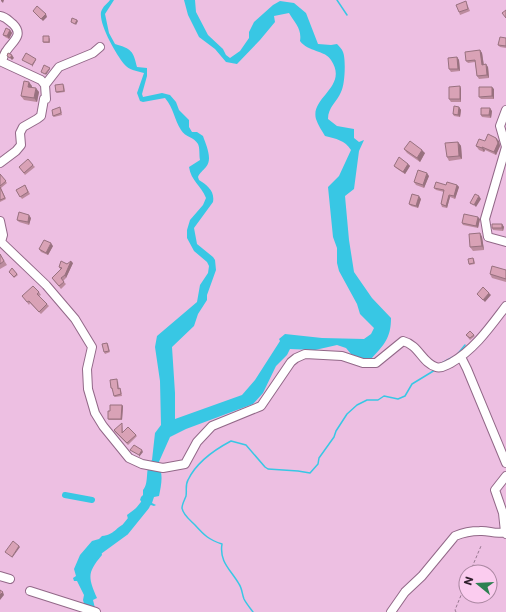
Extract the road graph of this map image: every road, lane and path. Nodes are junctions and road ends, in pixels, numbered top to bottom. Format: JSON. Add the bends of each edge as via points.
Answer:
{"nodes":[{"id":1,"x":0,"y":16,"type":"edge"},
{"id":2,"x":100,"y":47,"type":"dead end"},
{"id":3,"x":45,"y":85,"type":"junction"},
{"id":4,"x":506,"y":110,"type":"edge"},
{"id":5,"x":0,"y":163,"type":"edge"},
{"id":6,"x":0,"y":221,"type":"edge"},
{"id":7,"x":1,"y":242,"type":"edge"},
{"id":8,"x":506,"y":242,"type":"edge"},
{"id":9,"x":506,"y":306,"type":"edge"},
{"id":10,"x":461,"y":357,"type":"junction"},
{"id":11,"x":506,"y":463,"type":"edge"},
{"id":12,"x":506,"y":476,"type":"edge"},
{"id":13,"x":505,"y":533,"type":"edge"},
{"id":14,"x":481,"y":546,"type":"dead end"},
{"id":15,"x":473,"y":564,"type":"edge"},
{"id":16,"x":0,"y":576,"type":"edge"},
{"id":17,"x":10,"y":580,"type":"dead end"},
{"id":18,"x":30,"y":591,"type":"dead end"},
{"id":19,"x":458,"y":603,"type":"edge"},
{"id":20,"x":96,"y":612,"type":"edge"},
{"id":21,"x":391,"y":612,"type":"edge"},
{"id":22,"x":456,"y":612,"type":"edge"}],
"edges":[{"from":1,"to":3,"type":"street","via":[[6,18],[18,33],[6,50],[2,62],[41,80]]},
{"from":2,"to":3,"type":"street","via":[[94,53],[59,68]]},
{"from":3,"to":5,"type":"street","via":[[46,100],[44,99],[41,116],[23,127],[20,145]]},
{"from":4,"to":8,"type":"street","via":[[500,126],[506,147],[485,219],[488,237]]},
{"from":6,"to":7,"type":"street","via":[[3,235]]},
{"from":7,"to":10,"type":"street","via":[[46,285],[76,319],[92,347],[87,369],[88,389],[95,413],[102,426],[129,458],[142,464],[163,468],[185,464],[197,442],[212,426],[261,406],[291,362],[305,354],[342,356],[362,363],[376,362],[403,341],[411,343],[437,368]]},
{"from":9,"to":10,"type":"street","via":[[480,340]]},
{"from":10,"to":11,"type":"street"},
{"from":12,"to":13,"type":"street","via":[[495,490],[504,513]]},
{"from":13,"to":21,"type":"street","via":[[481,530],[455,536],[422,576],[405,592]]},
{"from":14,"to":15,"type":"path"},
{"from":16,"to":17,"type":"street"},
{"from":18,"to":20,"type":"street"},
{"from":19,"to":22,"type":"path"}]}
